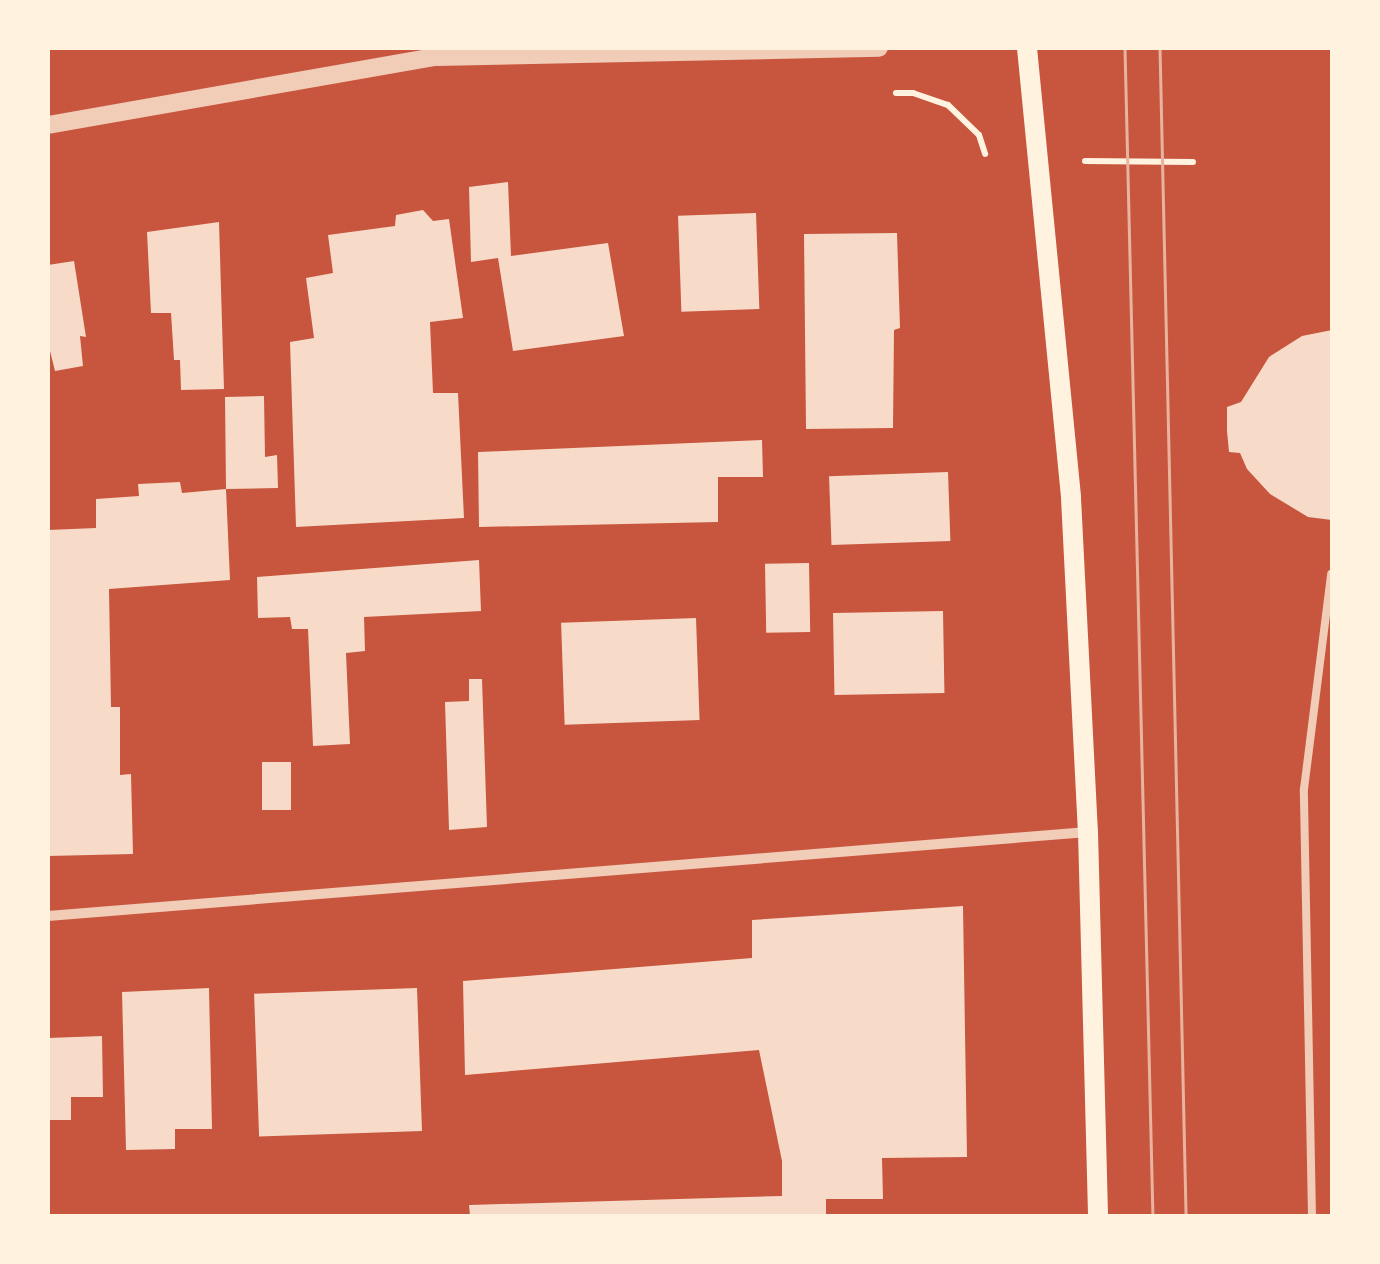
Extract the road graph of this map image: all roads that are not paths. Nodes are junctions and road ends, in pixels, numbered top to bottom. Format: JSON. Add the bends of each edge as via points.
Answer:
{"nodes":[{"id":1,"x":479,"y":48,"type":"edge"},
{"id":2,"x":879,"y":48,"type":"edge"},
{"id":3,"x":1027,"y":48,"type":"edge"},
{"id":4,"x":437,"y":57,"type":"junction"},
{"id":5,"x":48,"y":125,"type":"edge"},
{"id":6,"x":1331,"y":574,"type":"edge"},
{"id":7,"x":1088,"y":832,"type":"junction"},
{"id":8,"x":48,"y":916,"type":"edge"},
{"id":9,"x":1098,"y":1216,"type":"edge"},
{"id":10,"x":1312,"y":1216,"type":"edge"}],
"edges":[{"from":1,"to":4,"type":"street"},
{"from":2,"to":4,"type":"street"},
{"from":3,"to":7,"type":"main road","via":[[1071,498]]},
{"from":4,"to":5,"type":"street"},
{"from":6,"to":10,"type":"lane","via":[[1304,789]]},
{"from":7,"to":8,"type":"street"},
{"from":7,"to":9,"type":"main road"}]}
